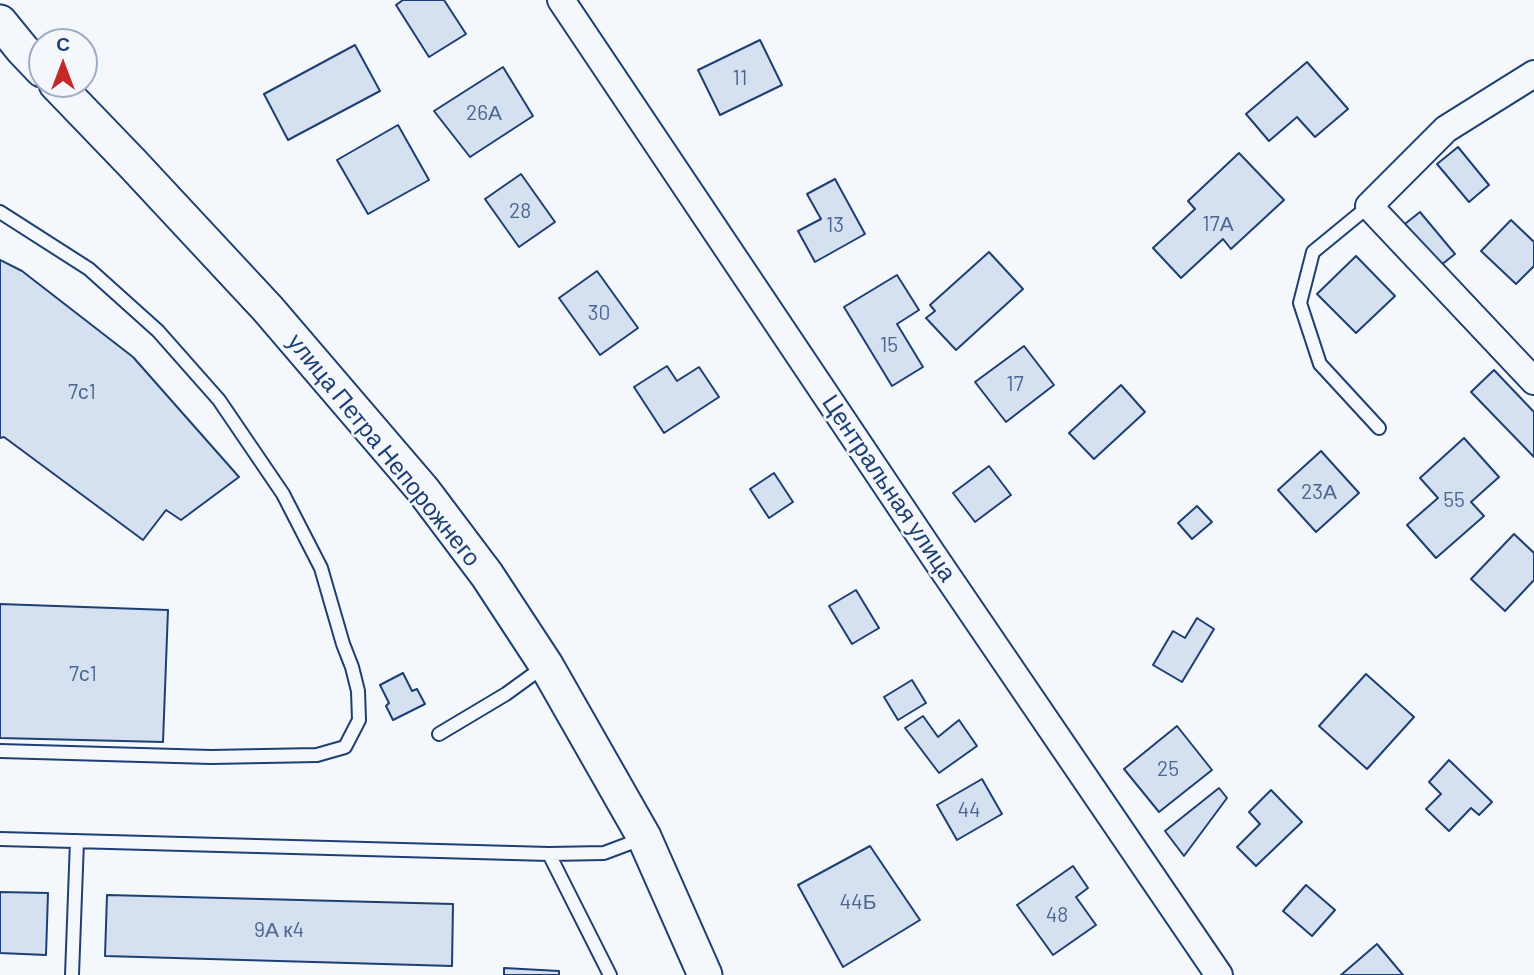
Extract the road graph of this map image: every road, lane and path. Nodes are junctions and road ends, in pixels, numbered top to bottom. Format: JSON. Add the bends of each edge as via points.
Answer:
{"nodes":[{"id":1,"x":561,"y":0,"type":"edge"},
{"id":2,"x":0,"y":22,"type":"edge"},
{"id":3,"x":21,"y":56,"type":"edge"},
{"id":4,"x":1534,"y":74,"type":"edge"},
{"id":5,"x":69,"y":98,"type":"edge"},
{"id":6,"x":1369,"y":206,"type":"junction"},
{"id":7,"x":0,"y":212,"type":"edge"},
{"id":8,"x":1534,"y":381,"type":"edge"},
{"id":9,"x":1379,"y":428,"type":"dead end"},
{"id":10,"x":547,"y":665,"type":"junction"},
{"id":11,"x":439,"y":734,"type":"dead end"},
{"id":12,"x":0,"y":751,"type":"edge"},
{"id":13,"x":644,"y":838,"type":"junction"},
{"id":14,"x":0,"y":839,"type":"edge"},
{"id":15,"x":77,"y":841,"type":"junction"},
{"id":16,"x":550,"y":854,"type":"junction"},
{"id":17,"x":72,"y":975,"type":"edge"},
{"id":18,"x":610,"y":975,"type":"edge"},
{"id":19,"x":705,"y":975,"type":"edge"},
{"id":20,"x":1219,"y":975,"type":"edge"}],
"edges":[{"from":1,"to":20,"type":"street","name":"Центральная улица"},
{"from":2,"to":3,"type":"street"},
{"from":4,"to":6,"type":"street","via":[[1446,129]]},
{"from":5,"to":10,"type":"street","name":"улица Петра Непорожнего","via":[[268,309],[423,490]]},
{"from":6,"to":8,"type":"street"},
{"from":6,"to":9,"type":"lane","via":[[1313,252],[1300,303],[1320,364]]},
{"from":7,"to":12,"type":"lane","via":[[89,269],[158,331],[219,400],[283,494],[321,568],[352,667],[359,719],[345,747],[317,755]]},
{"from":10,"to":11,"type":"lane"},
{"from":10,"to":13,"type":"street","name":"улица Петра Непорожнего"},
{"from":13,"to":16,"type":"lane","via":[[604,853]]},
{"from":13,"to":19,"type":"street","name":"улица Петра Непорожнего"},
{"from":14,"to":15,"type":"lane"},
{"from":15,"to":16,"type":"lane"},
{"from":15,"to":17,"type":"lane"},
{"from":16,"to":18,"type":"lane"}]}
